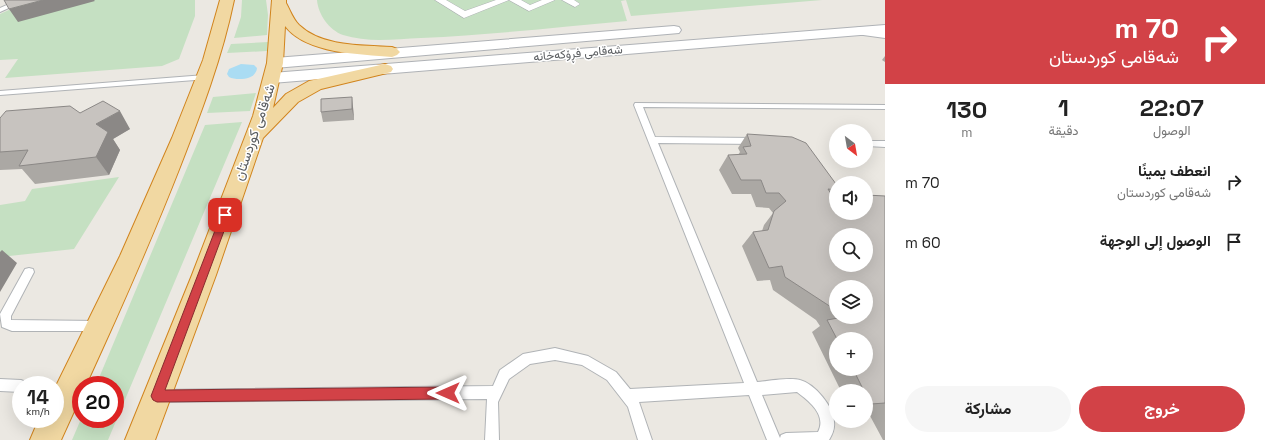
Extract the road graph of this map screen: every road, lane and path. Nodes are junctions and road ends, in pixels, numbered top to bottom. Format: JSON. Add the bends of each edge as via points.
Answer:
{"nodes":[{"id":1,"x":24,"y":0,"type":"edge"},
{"id":2,"x":227,"y":0,"type":"edge"},
{"id":3,"x":440,"y":0,"type":"edge"},
{"id":4,"x":504,"y":0,"type":"edge"},
{"id":5,"x":514,"y":0,"type":"edge"},
{"id":6,"x":550,"y":0,"type":"edge"},
{"id":7,"x":280,"y":3,"type":"edge"},
{"id":8,"x":0,"y":10,"type":"edge"},
{"id":9,"x":686,"y":29,"type":"dead end"},
{"id":10,"x":885,"y":29,"type":"edge"},
{"id":11,"x":861,"y":31,"type":"junction"},
{"id":12,"x":885,"y":34,"type":"edge"},
{"id":13,"x":392,"y":52,"type":"junction"},
{"id":14,"x":385,"y":69,"type":"junction"},
{"id":15,"x":274,"y":70,"type":"junction"},
{"id":16,"x":205,"y":77,"type":"junction"},
{"id":17,"x":0,"y":93,"type":"edge"},
{"id":18,"x":885,"y":107,"type":"edge"},
{"id":19,"x":652,"y":140,"type":"junction"},
{"id":20,"x":252,"y":141,"type":"junction"},
{"id":21,"x":761,"y":141,"type":"edge"},
{"id":22,"x":873,"y":144,"type":"edge"},
{"id":23,"x":885,"y":144,"type":"edge"},
{"id":24,"x":29,"y":272,"type":"dead end"},
{"id":25,"x":99,"y":326,"type":"junction"},
{"id":26,"x":64,"y":384,"type":"edge"},
{"id":27,"x":0,"y":385,"type":"edge"},
{"id":28,"x":12,"y":386,"type":"edge"},
{"id":29,"x":753,"y":389,"type":"junction"},
{"id":30,"x":494,"y":392,"type":"junction"},
{"id":31,"x":157,"y":396,"type":"junction"},
{"id":32,"x":629,"y":396,"type":"junction"},
{"id":33,"x":51,"y":428,"type":"edge"},
{"id":34,"x":45,"y":440,"type":"edge"},
{"id":35,"x":140,"y":440,"type":"edge"},
{"id":36,"x":492,"y":440,"type":"edge"},
{"id":37,"x":644,"y":440,"type":"edge"},
{"id":38,"x":774,"y":440,"type":"edge"},
{"id":39,"x":786,"y":440,"type":"edge"}],
"edges":[{"from":1,"to":8,"type":"lane"},
{"from":2,"to":16,"type":"highway"},
{"from":3,"to":4,"type":"street","via":[[464,15]]},
{"from":5,"to":6,"type":"street","via":[[529,8]]},
{"from":7,"to":13,"type":"highway","via":[[286,18],[295,29],[318,41],[341,47]]},
{"from":7,"to":15,"type":"highway","name":"شەقامی کوردستان"},
{"from":9,"to":13,"type":"main road","name":"شەقامی فڕۆکەخانە"},
{"from":10,"to":11,"type":"main road","name":"شەقامی فڕۆکەخانە"},
{"from":11,"to":12,"type":"main road"},
{"from":11,"to":14,"type":"main road","name":"شەقامی فڕۆکەخانە"},
{"from":13,"to":15,"type":"main road","name":"شەقامی فڕۆکەخانە"},
{"from":14,"to":15,"type":"main road","name":"شەقامی فڕۆکەخانە"},
{"from":14,"to":20,"type":"highway","via":[[315,85],[292,98]]},
{"from":15,"to":20,"type":"highway","name":"شەقامی کوردستان","via":[[262,116]]},
{"from":16,"to":17,"type":"lane"},
{"from":16,"to":25,"type":"highway","via":[[147,224]]},
{"from":18,"to":19,"type":"lane","via":[[638,105]]},
{"from":19,"to":21,"type":"lane"},
{"from":19,"to":29,"type":"lane"},
{"from":20,"to":31,"type":"highway","name":"شەقامی کوردستان"},
{"from":22,"to":23,"type":"lane"},
{"from":24,"to":25,"type":"lane","via":[[5,316],[6,323],[12,326]]},
{"from":25,"to":26,"type":"highway"},
{"from":27,"to":28,"type":"lane"},
{"from":29,"to":32,"type":"lane"},
{"from":29,"to":38,"type":"lane"},
{"from":29,"to":39,"type":"lane","via":[[799,386],[812,394],[822,407],[828,419],[828,430],[822,439]]},
{"from":30,"to":31,"type":"lane"},
{"from":30,"to":32,"type":"lane","via":[[504,376],[517,364],[533,356],[551,353],[570,354],[589,361],[607,371]]},
{"from":30,"to":36,"type":"lane","via":[[489,425]]},
{"from":31,"to":35,"type":"highway","name":"شەقامی کوردستان"},
{"from":32,"to":37,"type":"lane","via":[[642,424]]},
{"from":33,"to":34,"type":"highway"}]}
